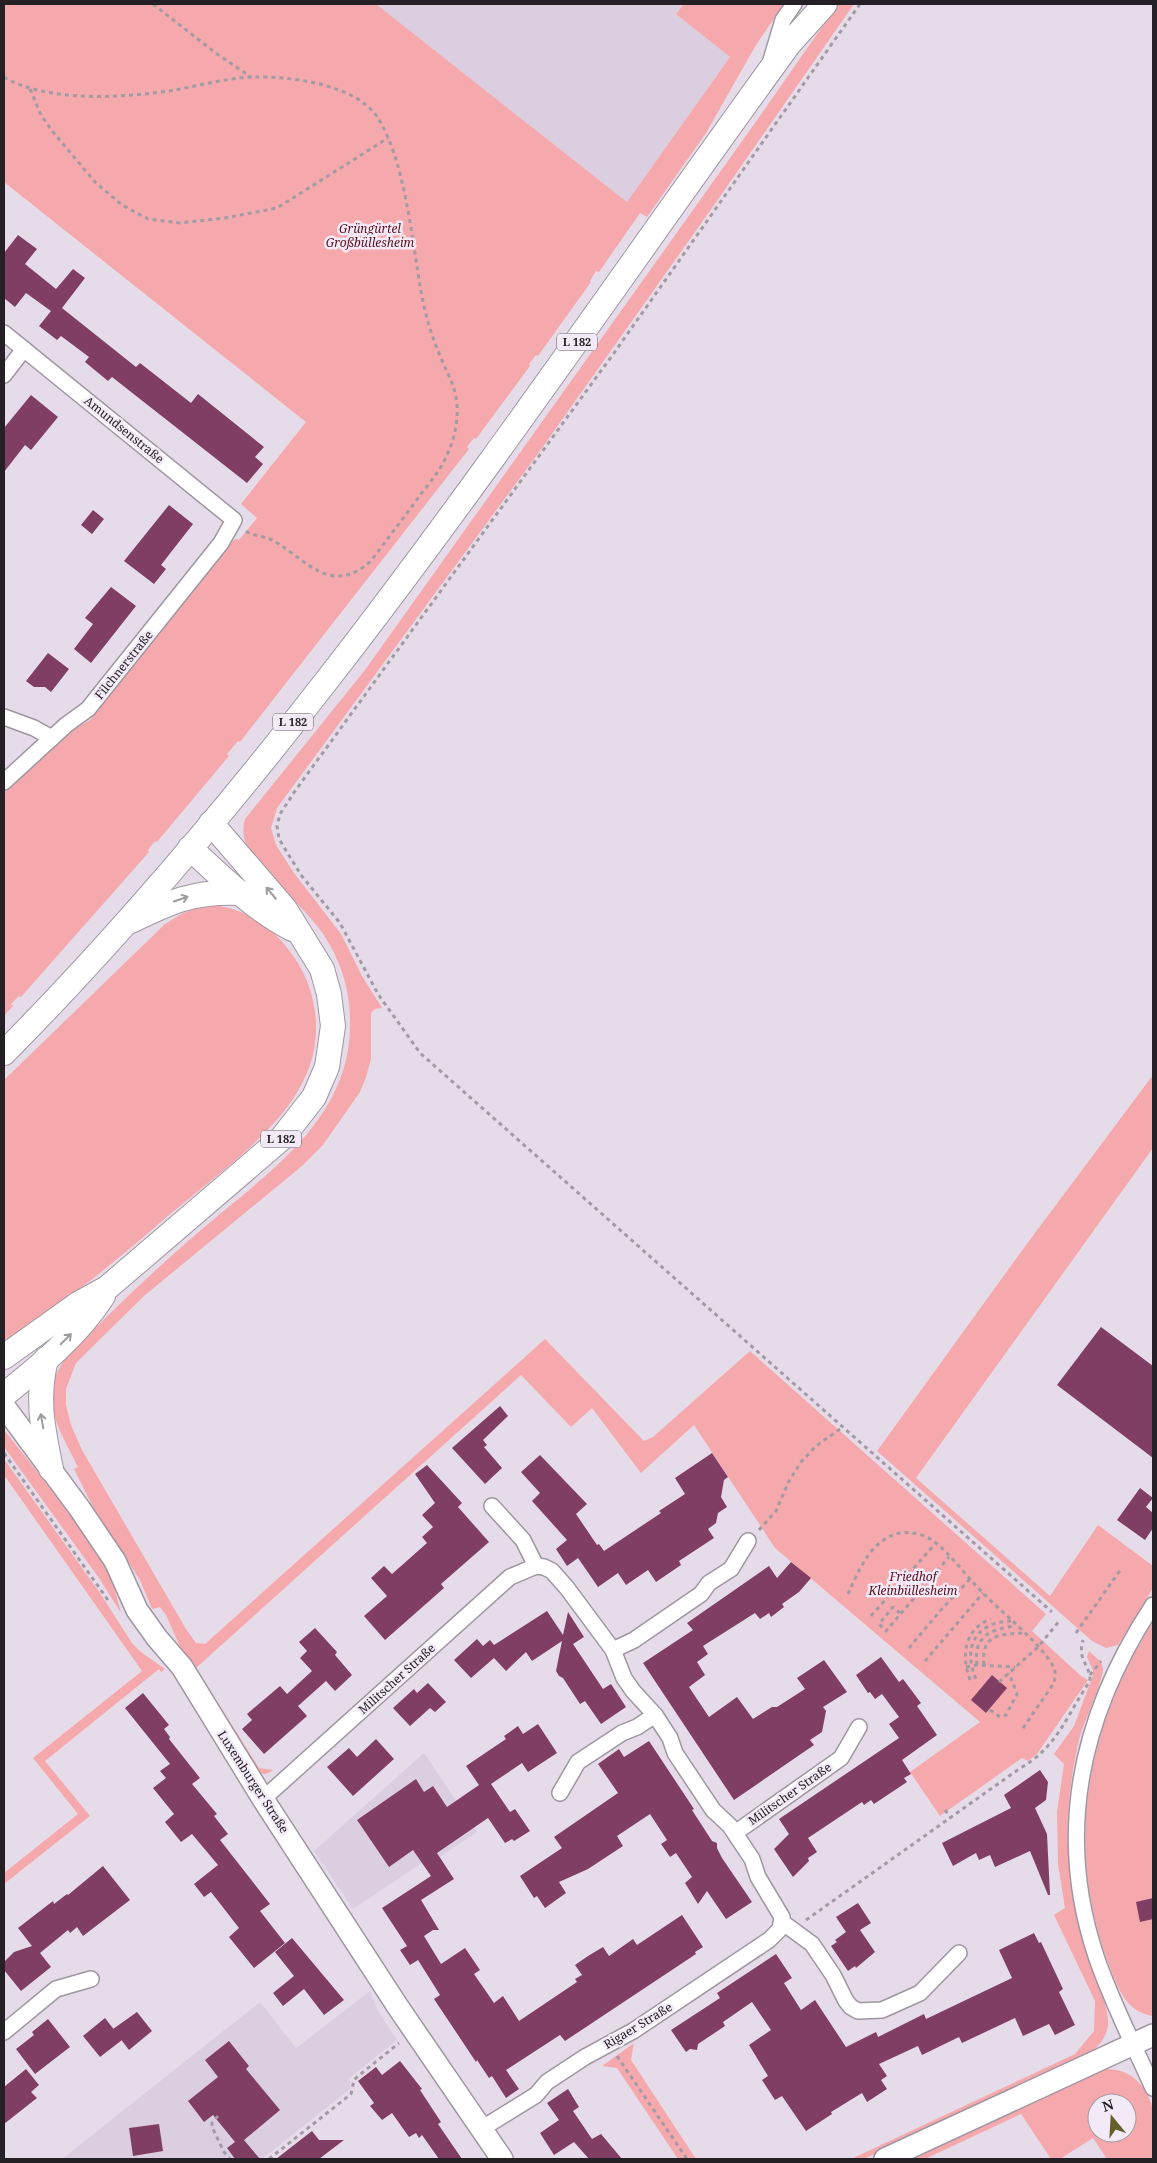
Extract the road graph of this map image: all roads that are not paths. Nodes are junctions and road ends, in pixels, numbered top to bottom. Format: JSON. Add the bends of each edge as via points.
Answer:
{"nodes":[{"id":1,"x":794,"y":4,"type":"edge"},
{"id":2,"x":825,"y":4,"type":"edge"},
{"id":3,"x":765,"y":78,"type":"junction"},
{"id":4,"x":4,"y":333,"type":"edge"},
{"id":5,"x":24,"y":350,"type":"junction"},
{"id":6,"x":4,"y":375,"type":"edge"},
{"id":7,"x":231,"y":525,"type":"joint"},
{"id":8,"x":4,"y":717,"type":"edge"},
{"id":9,"x":52,"y":738,"type":"junction"},
{"id":10,"x":4,"y":782,"type":"edge"},
{"id":11,"x":212,"y":823,"type":"junction"},
{"id":12,"x":190,"y":848,"type":"junction"},
{"id":13,"x":241,"y":893,"type":"junction"},
{"id":14,"x":121,"y":926,"type":"junction"},
{"id":15,"x":299,"y":933,"type":"junction"},
{"id":16,"x":4,"y":1053,"type":"edge"},
{"id":17,"x":107,"y":1288,"type":"junction"},
{"id":18,"x":4,"y":1357,"type":"edge"},
{"id":19,"x":46,"y":1359,"type":"junction"},
{"id":20,"x":4,"y":1395,"type":"edge"},
{"id":21,"x":4,"y":1406,"type":"edge"},
{"id":22,"x":51,"y":1469,"type":"junction"},
{"id":23,"x":492,"y":1506,"type":"dead end"},
{"id":24,"x":748,"y":1541,"type":"road end"},
{"id":25,"x":536,"y":1566,"type":"junction"},
{"id":26,"x":1153,"y":1605,"type":"edge"},
{"id":27,"x":613,"y":1650,"type":"junction"},
{"id":28,"x":655,"y":1715,"type":"junction"},
{"id":29,"x":859,"y":1727,"type":"dead end"},
{"id":30,"x":560,"y":1793,"type":"dead end"},
{"id":31,"x":263,"y":1799,"type":"junction"},
{"id":32,"x":735,"y":1833,"type":"junction"},
{"id":33,"x":781,"y":1917,"type":"junction"},
{"id":34,"x":959,"y":1953,"type":"dead end"},
{"id":35,"x":91,"y":1979,"type":"dead end"},
{"id":36,"x":4,"y":2032,"type":"edge"},
{"id":37,"x":1153,"y":2035,"type":"edge"},
{"id":38,"x":1133,"y":2044,"type":"junction"},
{"id":39,"x":1153,"y":2088,"type":"edge"},
{"id":40,"x":481,"y":2130,"type":"junction"},
{"id":41,"x":502,"y":2159,"type":"edge"},
{"id":42,"x":885,"y":2159,"type":"edge"}],
"edges":[{"from":1,"to":3,"type":"street","via":[[783,20]]},
{"from":2,"to":3,"type":"main road","number":"L 182","via":[[789,44]]},
{"from":3,"to":11,"type":"main road","number":"L 182","via":[[393,594]]},
{"from":4,"to":5,"type":"street","name":"Amundsenstraße"},
{"from":5,"to":6,"type":"street"},
{"from":5,"to":7,"type":"street","name":"Amundsenstraße"},
{"from":7,"to":9,"type":"street","name":"Filchnerstraße","via":[[221,543],[88,709]]},
{"from":8,"to":9,"type":"street"},
{"from":9,"to":10,"type":"street","name":"Filchnerstraße"},
{"from":11,"to":12,"type":"main road","number":"L 182"},
{"from":15,"to":11,"type":"main road","number":"L 182","one_way":true,"via":[[285,909]]},
{"from":12,"to":13,"type":"main road","number":"L 182"},
{"from":12,"to":14,"type":"main road","number":"L 182"},
{"from":14,"to":13,"type":"main road","number":"L 182","one_way":true,"via":[[191,895]]},
{"from":13,"to":15,"type":"main road","number":"L 182","via":[[278,922]]},
{"from":14,"to":16,"type":"main road","number":"L 182"},
{"from":15,"to":17,"type":"main road","number":"L 182","via":[[322,969],[332,1009],[330,1054],[314,1097],[287,1133],[262,1157]]},
{"from":17,"to":18,"type":"main road","number":"L 182","via":[[78,1304]]},
{"from":19,"to":17,"type":"main road","number":"L 182","one_way":true,"via":[[93,1310]]},
{"from":19,"to":20,"type":"main road","number":"L 182"},
{"from":22,"to":19,"type":"main road","one_way":true,"via":[[40,1407]]},
{"from":21,"to":22,"type":"street","name":"Luxemburger Straße"},
{"from":22,"to":31,"type":"street","name":"Luxemburger Straße","via":[[115,1561],[138,1610],[182,1667]]},
{"from":23,"to":25,"type":"street","via":[[523,1540]]},
{"from":24,"to":27,"type":"street","via":[[731,1569],[701,1594],[634,1640]]},
{"from":25,"to":27,"type":"street","name":"Militscher Straße","via":[[544,1566],[557,1576]]},
{"from":25,"to":31,"type":"street","name":"Militscher Straße","via":[[510,1577]]},
{"from":26,"to":38,"type":"street","via":[[1122,1656],[1097,1714],[1084,1762],[1076,1825],[1077,1869],[1091,1938]]},
{"from":27,"to":28,"type":"street","name":"Militscher Straße","via":[[629,1684]]},
{"from":28,"to":30,"type":"street","via":[[578,1762]]},
{"from":28,"to":32,"type":"street","name":"Militscher Straße","via":[[670,1738],[675,1753],[713,1810]]},
{"from":29,"to":32,"type":"street","name":"Militscher Straße","via":[[841,1758]]},
{"from":31,"to":40,"type":"street","name":"Luxemburger Straße"},
{"from":32,"to":33,"type":"street","name":"Militscher Straße"},
{"from":33,"to":34,"type":"street","name":"Militscher Straße","via":[[812,1944],[846,2001],[858,2011],[882,2010],[920,1993]]},
{"from":33,"to":40,"type":"street","name":"Rigaer Straße","via":[[780,1929],[769,1940],[633,2031],[547,2082],[536,2095]]},
{"from":35,"to":36,"type":"street","via":[[56,1989]]},
{"from":37,"to":38,"type":"street"},
{"from":38,"to":39,"type":"street"},
{"from":38,"to":42,"type":"street"},
{"from":40,"to":41,"type":"street","name":"Luxemburger Straße"}]}
